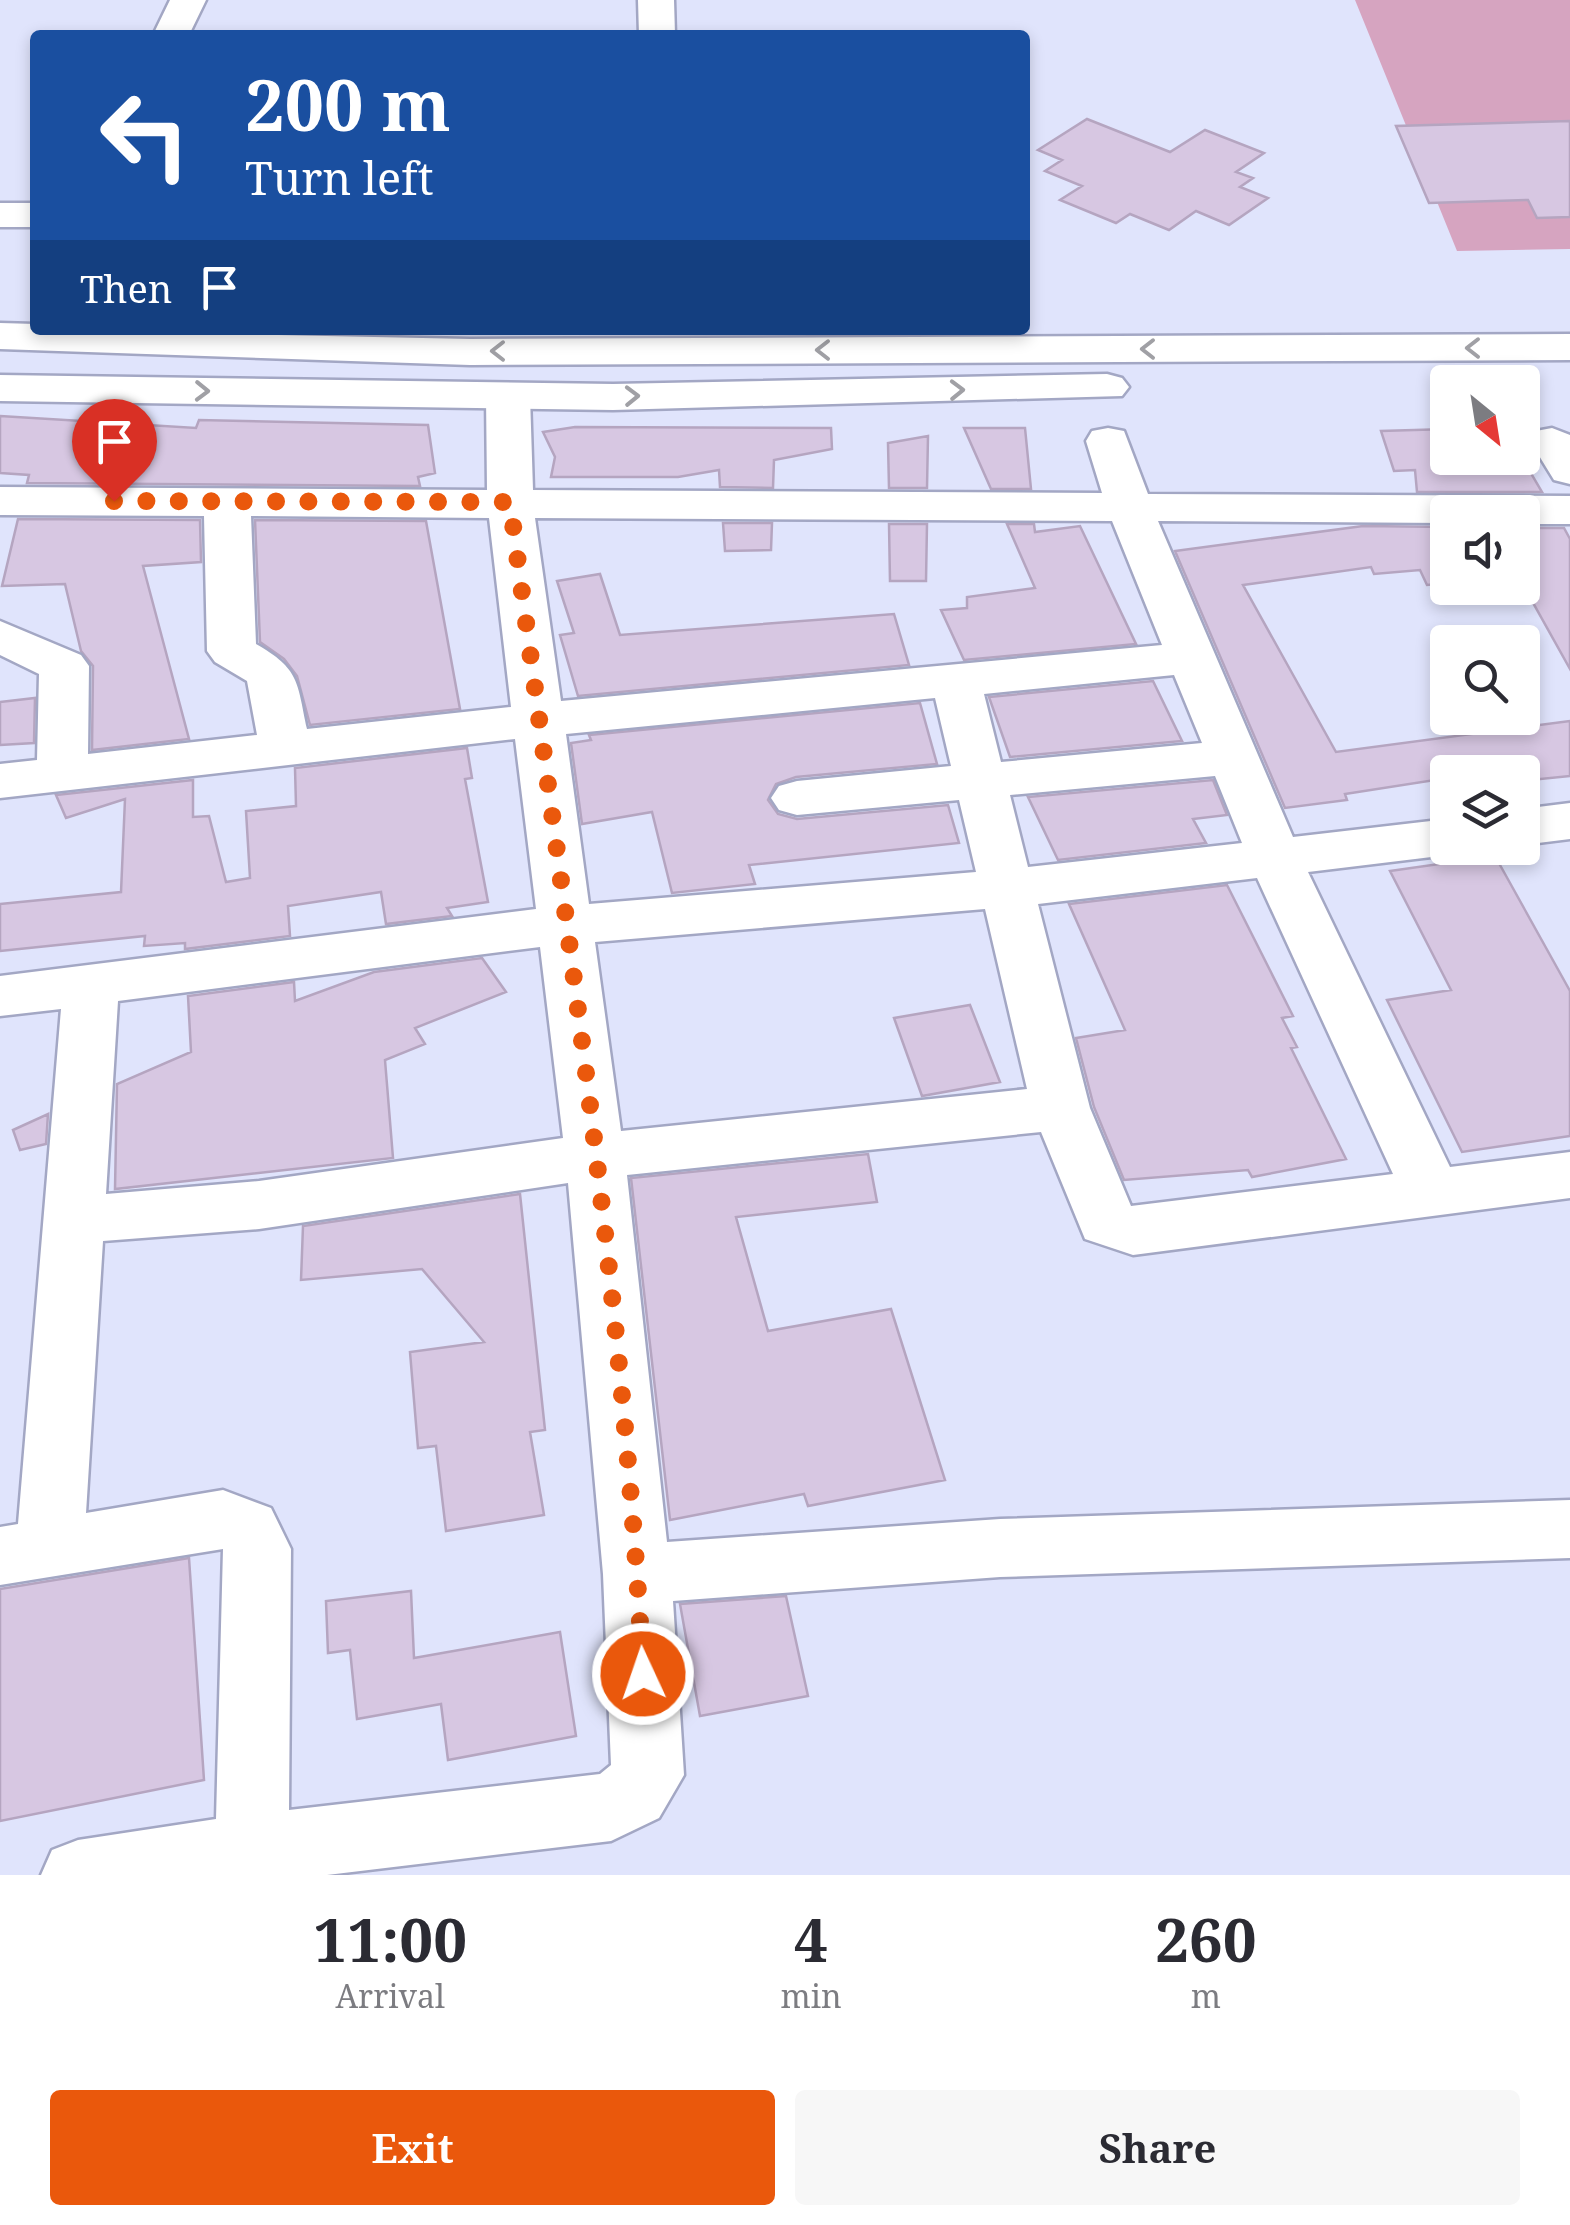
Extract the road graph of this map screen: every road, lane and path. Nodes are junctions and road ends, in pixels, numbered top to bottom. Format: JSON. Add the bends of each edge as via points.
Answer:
{"nodes":[{"id":1,"x":188,"y":0,"type":"edge"},
{"id":2,"x":656,"y":0,"type":"edge"},
{"id":3,"x":173,"y":30,"type":"edge"},
{"id":4,"x":657,"y":30,"type":"edge"},
{"id":5,"x":0,"y":215,"type":"edge"},
{"id":6,"x":30,"y":215,"type":"edge"},
{"id":7,"x":0,"y":336,"type":"edge"},
{"id":8,"x":1570,"y":348,"type":"edge"},
{"id":9,"x":1570,"y":382,"type":"edge"},
{"id":10,"x":1540,"y":383,"type":"edge"},
{"id":11,"x":1430,"y":384,"type":"edge"},
{"id":12,"x":0,"y":388,"type":"edge"},
{"id":13,"x":508,"y":396,"type":"junction"},
{"id":14,"x":1108,"y":441,"type":"dead end"},
{"id":15,"x":0,"y":501,"type":"edge"},
{"id":16,"x":227,"y":501,"type":"junction"},
{"id":17,"x":510,"y":502,"type":"junction"},
{"id":18,"x":1129,"y":506,"type":"junction"},
{"id":19,"x":1570,"y":510,"type":"edge"},
{"id":20,"x":0,"y":636,"type":"edge"},
{"id":21,"x":1193,"y":658,"type":"junction"},
{"id":22,"x":956,"y":682,"type":"junction"},
{"id":23,"x":538,"y":720,"type":"junction"},
{"id":24,"x":285,"y":749,"type":"junction"},
{"id":25,"x":1235,"y":757,"type":"junction"},
{"id":26,"x":62,"y":773,"type":"junction"},
{"id":27,"x":0,"y":781,"type":"edge"},
{"id":28,"x":981,"y":783,"type":"junction"},
{"id":29,"x":797,"y":798,"type":"dead end"},
{"id":30,"x":1430,"y":839,"type":"edge"},
{"id":31,"x":1276,"y":860,"type":"junction"},
{"id":32,"x":1004,"y":889,"type":"junction"},
{"id":33,"x":564,"y":926,"type":"junction"},
{"id":34,"x":91,"y":983,"type":"junction"},
{"id":35,"x":0,"y":996,"type":"edge"},
{"id":36,"x":1061,"y":1108,"type":"junction"},
{"id":37,"x":595,"y":1156,"type":"junction"},
{"id":38,"x":1570,"y":1176,"type":"edge"},
{"id":39,"x":1432,"y":1193,"type":"junction"},
{"id":40,"x":75,"y":1220,"type":"junction"},
{"id":41,"x":1570,"y":1529,"type":"edge"},
{"id":42,"x":25,"y":1553,"type":"edge"},
{"id":43,"x":637,"y":1574,"type":"junction"},
{"id":44,"x":252,"y":1849,"type":"junction"},
{"id":45,"x":78,"y":1875,"type":"edge"}],
"edges":[{"from":1,"to":3,"type":"street"},
{"from":2,"to":4,"type":"street"},
{"from":5,"to":6,"type":"street"},
{"from":8,"to":7,"type":"street","one_way":true,"via":[[470,352]]},
{"from":9,"to":10,"type":"street"},
{"from":13,"to":11,"type":"street","one_way":true},
{"from":12,"to":13,"type":"street","one_way":true},
{"from":13,"to":17,"type":"street"},
{"from":14,"to":18,"type":"street"},
{"from":15,"to":16,"type":"street"},
{"from":16,"to":17,"type":"street"},
{"from":16,"to":24,"type":"street","via":[[232,651],[270,673]]},
{"from":17,"to":18,"type":"street"},
{"from":17,"to":23,"type":"street"},
{"from":18,"to":19,"type":"street"},
{"from":18,"to":21,"type":"street"},
{"from":20,"to":26,"type":"street","via":[[64,666]]},
{"from":21,"to":22,"type":"street"},
{"from":21,"to":25,"type":"street"},
{"from":22,"to":23,"type":"street"},
{"from":22,"to":28,"type":"street"},
{"from":23,"to":24,"type":"street"},
{"from":23,"to":33,"type":"street"},
{"from":24,"to":26,"type":"street"},
{"from":25,"to":28,"type":"street"},
{"from":25,"to":31,"type":"street"},
{"from":26,"to":27,"type":"street"},
{"from":28,"to":29,"type":"street"},
{"from":28,"to":32,"type":"street"},
{"from":30,"to":31,"type":"street"},
{"from":31,"to":32,"type":"street"},
{"from":31,"to":39,"type":"street"},
{"from":32,"to":33,"type":"street"},
{"from":32,"to":36,"type":"street"},
{"from":33,"to":34,"type":"street"},
{"from":33,"to":37,"type":"street"},
{"from":34,"to":35,"type":"street"},
{"from":34,"to":40,"type":"street"},
{"from":36,"to":37,"type":"street"},
{"from":36,"to":39,"type":"street","via":[[1102,1213],[1120,1230]]},
{"from":37,"to":40,"type":"street","via":[[259,1205]]},
{"from":37,"to":43,"type":"street"},
{"from":38,"to":39,"type":"street"},
{"from":40,"to":42,"type":"street"},
{"from":41,"to":43,"type":"street","via":[[1000,1548]]},
{"from":42,"to":44,"type":"street","via":[[223,1520],[247,1528],[257,1548]]},
{"from":43,"to":44,"type":"street","via":[[648,1774],[633,1794],[611,1808]]},
{"from":44,"to":45,"type":"street"}]}
